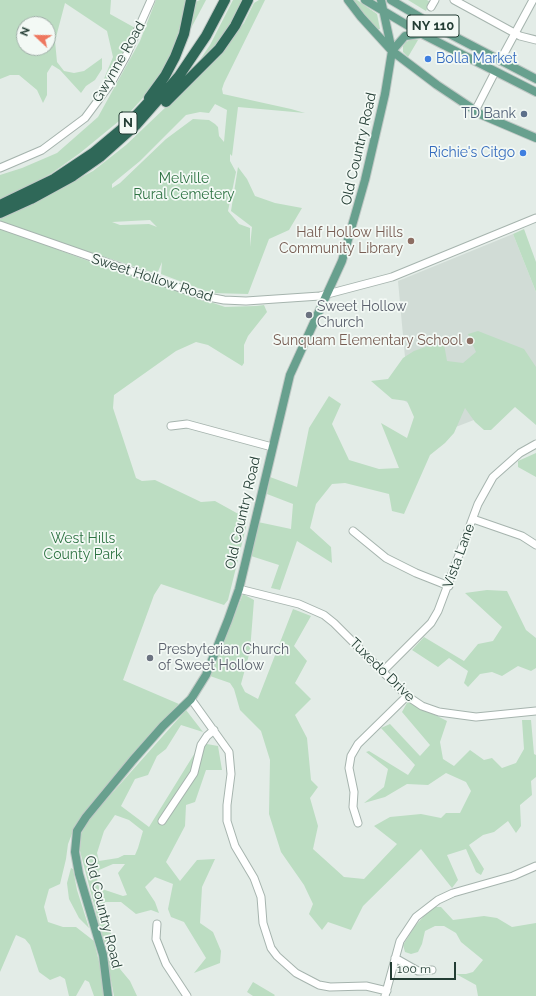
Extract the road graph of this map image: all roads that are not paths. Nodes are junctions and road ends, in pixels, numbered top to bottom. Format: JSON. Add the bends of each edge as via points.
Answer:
{"nodes":[{"id":1,"x":151,"y":0,"type":"edge"},
{"id":2,"x":191,"y":0,"type":"edge"},
{"id":3,"x":217,"y":0,"type":"edge"},
{"id":4,"x":225,"y":0,"type":"edge"},
{"id":5,"x":248,"y":0,"type":"edge"},
{"id":6,"x":348,"y":0,"type":"edge"},
{"id":7,"x":365,"y":0,"type":"edge"},
{"id":8,"x":381,"y":0,"type":"edge"},
{"id":9,"x":391,"y":0,"type":"edge"},
{"id":10,"x":435,"y":0,"type":"edge"},
{"id":11,"x":454,"y":0,"type":"edge"},
{"id":12,"x":533,"y":0,"type":"edge"},
{"id":13,"x":431,"y":7,"type":"dead end"},
{"id":14,"x":385,"y":13,"type":"junction"},
{"id":15,"x":516,"y":33,"type":"junction"},
{"id":16,"x":422,"y":34,"type":"junction"},
{"id":17,"x":536,"y":40,"type":"edge"},
{"id":18,"x":392,"y":51,"type":"junction"},
{"id":19,"x":500,"y":61,"type":"junction"},
{"id":20,"x":495,"y":72,"type":"junction"},
{"id":21,"x":536,"y":79,"type":"edge"},
{"id":22,"x":536,"y":92,"type":"edge"},
{"id":23,"x":475,"y":111,"type":"junction"},
{"id":24,"x":136,"y":116,"type":"junction"},
{"id":25,"x":124,"y":137,"type":"junction"},
{"id":26,"x":536,"y":138,"type":"edge"},
{"id":27,"x":0,"y":168,"type":"edge"},
{"id":28,"x":0,"y":205,"type":"edge"},
{"id":29,"x":0,"y":213,"type":"edge"},
{"id":30,"x":536,"y":218,"type":"edge"},
{"id":31,"x":0,"y":225,"type":"edge"},
{"id":32,"x":328,"y":294,"type":"junction"},
{"id":33,"x":171,"y":426,"type":"dead end"},
{"id":34,"x":536,"y":444,"type":"edge"},
{"id":35,"x":272,"y":447,"type":"junction"},
{"id":36,"x":473,"y":519,"type":"junction"},
{"id":37,"x":353,"y":531,"type":"dead end"},
{"id":38,"x":536,"y":545,"type":"edge"},
{"id":39,"x":448,"y":586,"type":"junction"},
{"id":40,"x":239,"y":589,"type":"junction"},
{"id":41,"x":383,"y":671,"type":"junction"},
{"id":42,"x":407,"y":696,"type":"junction"},
{"id":43,"x":191,"y":699,"type":"junction"},
{"id":44,"x":536,"y":711,"type":"edge"},
{"id":45,"x":214,"y":730,"type":"junction"},
{"id":46,"x":162,"y":821,"type":"dead end"},
{"id":47,"x":358,"y":823,"type":"dead end"},
{"id":48,"x":536,"y":866,"type":"edge"},
{"id":49,"x":157,"y":924,"type":"dead end"},
{"id":50,"x":395,"y":958,"type":"junction"},
{"id":51,"x":432,"y":970,"type":"dead end"},
{"id":52,"x":386,"y":993,"type":"edge"},
{"id":53,"x":108,"y":996,"type":"edge"},
{"id":54,"x":187,"y":996,"type":"edge"}],
"edges":[{"from":1,"to":27,"type":"street","name":"Gwynne Road","via":[[115,76],[85,118],[42,150]]},
{"from":2,"to":24,"type":"highway","via":[[184,34],[175,57],[165,76]]},
{"from":3,"to":24,"type":"highway","number":"N","via":[[182,60]]},
{"from":4,"to":25,"type":"highway","number":"N","via":[[206,36],[179,76]]},
{"from":5,"to":25,"type":"highway","via":[[235,26],[214,55],[144,123]]},
{"from":6,"to":18,"type":"main road"},
{"from":7,"to":14,"type":"main road","number":"NY 110"},
{"from":8,"to":14,"type":"main road","name":"Old Country Road"},
{"from":9,"to":19,"type":"main road","number":"NY 110"},
{"from":10,"to":13,"type":"street"},
{"from":11,"to":15,"type":"street"},
{"from":12,"to":15,"type":"street"},
{"from":14,"to":16,"type":"main road","number":"NY 110"},
{"from":14,"to":18,"type":"main road","name":"Old Country Road"},
{"from":15,"to":17,"type":"street"},
{"from":15,"to":19,"type":"street"},
{"from":16,"to":18,"type":"main road","via":[[406,36]]},
{"from":16,"to":20,"type":"main road","number":"NY 110"},
{"from":18,"to":23,"type":"main road"},
{"from":18,"to":32,"type":"main road","name":"Old Country Road","via":[[385,94],[359,206],[342,261]]},
{"from":19,"to":21,"type":"main road","number":"NY 110"},
{"from":20,"to":22,"type":"main road","number":"NY 110"},
{"from":20,"to":23,"type":"street"},
{"from":23,"to":26,"type":"main road"},
{"from":24,"to":28,"type":"highway","number":"N","via":[[106,143],[68,170],[40,187]]},
{"from":25,"to":29,"type":"highway","number":"N","via":[[73,176],[31,200]]},
{"from":30,"to":32,"type":"street","name":"Sweet Hollow Road","via":[[404,273]]},
{"from":31,"to":32,"type":"street","name":"Sweet Hollow Road","via":[[214,299],[246,301]]},
{"from":32,"to":35,"type":"main road","name":"Old Country Road","via":[[290,375]]},
{"from":33,"to":35,"type":"street","via":[[187,424]]},
{"from":34,"to":36,"type":"street","name":"Vista Lane","via":[[520,453],[493,477],[484,490]]},
{"from":35,"to":40,"type":"main road","name":"Old Country Road"},
{"from":36,"to":38,"type":"street","via":[[522,536]]},
{"from":36,"to":39,"type":"street","name":"Vista Lane"},
{"from":37,"to":39,"type":"street","via":[[386,558]]},
{"from":39,"to":41,"type":"street","name":"Vista Lane","via":[[430,623]]},
{"from":40,"to":41,"type":"street","name":"Tuxedo Drive","via":[[300,604],[324,615]]},
{"from":40,"to":43,"type":"main road","name":"Old Country Road","via":[[209,667]]},
{"from":41,"to":42,"type":"street","name":"Tuxedo Drive"},
{"from":42,"to":44,"type":"street","name":"Tuxedo Drive","via":[[439,712],[458,715],[495,716]]},
{"from":42,"to":47,"type":"street","via":[[358,744],[351,756],[349,768],[354,792],[353,807]]},
{"from":43,"to":45,"type":"street"},
{"from":43,"to":53,"type":"main road","name":"Old Country Road","via":[[133,760],[77,831],[75,852],[79,874],[103,955]]},
{"from":45,"to":46,"type":"street","via":[[206,736],[201,745],[194,774]]},
{"from":45,"to":52,"type":"street","via":[[228,752],[231,766],[227,805],[230,832],[235,846],[254,878],[261,897],[263,923],[276,956],[296,973],[319,984],[366,986]]},
{"from":48,"to":50,"type":"street","via":[[513,876],[466,888],[438,900],[416,917],[400,941]]},
{"from":49,"to":54,"type":"street","via":[[156,939],[166,964]]},
{"from":50,"to":51,"type":"street","via":[[418,971]]},
{"from":50,"to":52,"type":"street"}]}
